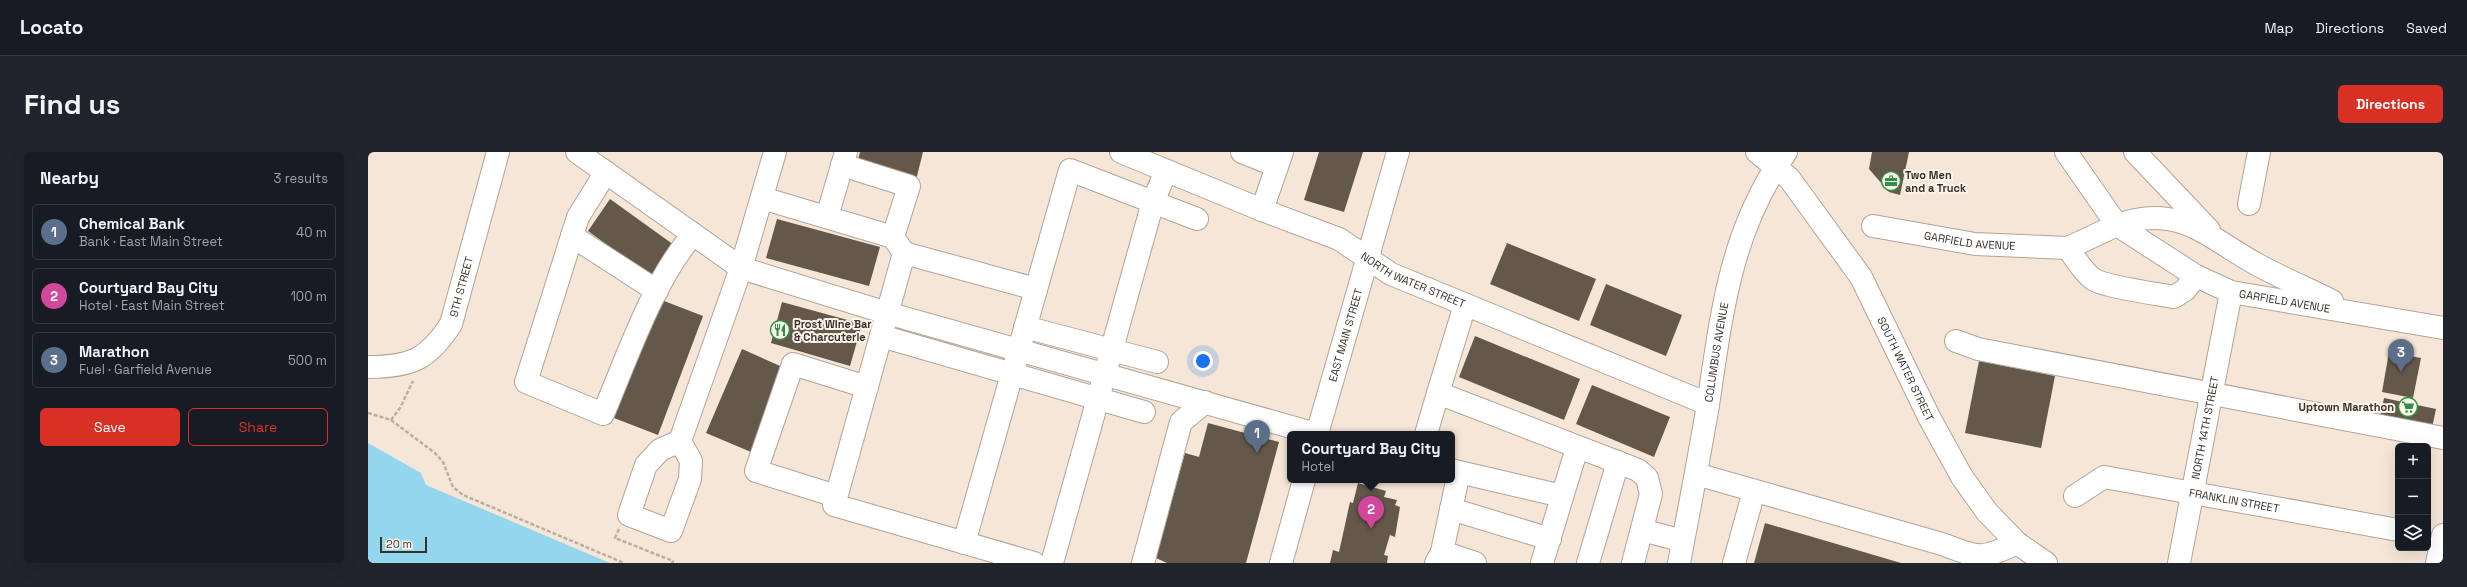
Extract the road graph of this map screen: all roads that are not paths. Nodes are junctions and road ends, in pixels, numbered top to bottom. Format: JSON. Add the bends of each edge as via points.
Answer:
{"nodes":[{"id":1,"x":498,"y":152,"type":"edge"},
{"id":2,"x":577,"y":152,"type":"edge"},
{"id":3,"x":774,"y":152,"type":"edge"},
{"id":4,"x":1121,"y":152,"type":"edge"},
{"id":5,"x":1242,"y":152,"type":"edge"},
{"id":6,"x":1385,"y":152,"type":"edge"},
{"id":7,"x":1398,"y":152,"type":"edge"},
{"id":8,"x":1757,"y":152,"type":"edge"},
{"id":9,"x":2066,"y":152,"type":"edge"},
{"id":10,"x":2135,"y":152,"type":"edge"},
{"id":11,"x":2259,"y":152,"type":"edge"},
{"id":12,"x":844,"y":159,"type":"edge"},
{"id":13,"x":1280,"y":159,"type":"edge"},
{"id":14,"x":1781,"y":159,"type":"edge"},
{"id":15,"x":1166,"y":170,"type":"junction"},
{"id":16,"x":606,"y":172,"type":"junction"},
{"id":17,"x":762,"y":198,"type":"junction"},
{"id":18,"x":1153,"y":202,"type":"junction"},
{"id":19,"x":2249,"y":204,"type":"dead end"},
{"id":20,"x":1262,"y":210,"type":"junction"},
{"id":21,"x":827,"y":217,"type":"junction"},
{"id":22,"x":1196,"y":219,"type":"dead end"},
{"id":23,"x":2117,"y":225,"type":"junction"},
{"id":24,"x":1873,"y":226,"type":"dead end"},
{"id":25,"x":693,"y":234,"type":"junction"},
{"id":26,"x":1373,"y":235,"type":"junction"},
{"id":27,"x":572,"y":236,"type":"junction"},
{"id":28,"x":2215,"y":237,"type":"junction"},
{"id":29,"x":898,"y":245,"type":"junction"},
{"id":30,"x":2068,"y":248,"type":"junction"},
{"id":31,"x":1366,"y":258,"type":"junction"},
{"id":32,"x":741,"y":268,"type":"junction"},
{"id":33,"x":2196,"y":276,"type":"junction"},
{"id":34,"x":1036,"y":289,"type":"junction"},
{"id":35,"x":656,"y":291,"type":"junction"},
{"id":36,"x":2231,"y":292,"type":"junction"},
{"id":37,"x":1465,"y":305,"type":"junction"},
{"id":38,"x":887,"y":312,"type":"junction"},
{"id":39,"x":2353,"y":312,"type":"junction"},
{"id":40,"x":1025,"y":327,"type":"junction"},
{"id":41,"x":2443,"y":328,"type":"edge"},
{"id":42,"x":881,"y":336,"type":"junction"},
{"id":43,"x":1956,"y":341,"type":"dead end"},
{"id":44,"x":1019,"y":350,"type":"junction"},
{"id":45,"x":1112,"y":351,"type":"junction"},
{"id":46,"x":1157,"y":362,"type":"dead end"},
{"id":47,"x":368,"y":367,"type":"edge"},
{"id":48,"x":1105,"y":374,"type":"junction"},
{"id":49,"x":1012,"y":375,"type":"junction"},
{"id":50,"x":867,"y":387,"type":"junction"},
{"id":51,"x":1438,"y":393,"type":"junction"},
{"id":52,"x":2211,"y":393,"type":"junction"},
{"id":53,"x":1098,"y":399,"type":"junction"},
{"id":54,"x":1205,"y":402,"type":"junction"},
{"id":55,"x":1708,"y":404,"type":"junction"},
{"id":56,"x":1144,"y":412,"type":"dead end"},
{"id":57,"x":1306,"y":431,"type":"edge"},
{"id":58,"x":1317,"y":431,"type":"edge"},
{"id":59,"x":1427,"y":431,"type":"edge"},
{"id":60,"x":2443,"y":438,"type":"edge"},
{"id":61,"x":680,"y":441,"type":"junction"},
{"id":62,"x":1577,"y":448,"type":"junction"},
{"id":63,"x":1618,"y":462,"type":"junction"},
{"id":64,"x":1455,"y":471,"type":"edge"},
{"id":65,"x":1696,"y":474,"type":"junction"},
{"id":66,"x":1303,"y":483,"type":"edge"},
{"id":67,"x":1454,"y":483,"type":"edge"},
{"id":68,"x":1754,"y":491,"type":"junction"},
{"id":69,"x":2193,"y":492,"type":"junction"},
{"id":70,"x":836,"y":496,"type":"junction"},
{"id":71,"x":1562,"y":496,"type":"junction"},
{"id":72,"x":2075,"y":496,"type":"dead end"},
{"id":73,"x":1451,"y":509,"type":"junction"},
{"id":74,"x":2395,"y":529,"type":"edge"},
{"id":75,"x":1642,"y":530,"type":"junction"},
{"id":76,"x":2443,"y":535,"type":"edge"},
{"id":77,"x":2431,"y":536,"type":"edge"},
{"id":78,"x":1550,"y":538,"type":"junction"},
{"id":79,"x":2443,"y":538,"type":"edge"},
{"id":80,"x":1683,"y":541,"type":"junction"},
{"id":81,"x":964,"y":543,"type":"junction"},
{"id":82,"x":2018,"y":543,"type":"junction"},
{"id":83,"x":1439,"y":558,"type":"edge"},
{"id":84,"x":1983,"y":560,"type":"edge"},
{"id":85,"x":1034,"y":563,"type":"edge"},
{"id":86,"x":1052,"y":563,"type":"edge"},
{"id":87,"x":1143,"y":563,"type":"edge"},
{"id":88,"x":1281,"y":563,"type":"edge"},
{"id":89,"x":1475,"y":563,"type":"edge"},
{"id":90,"x":1542,"y":563,"type":"edge"},
{"id":91,"x":1588,"y":563,"type":"edge"},
{"id":92,"x":1633,"y":563,"type":"edge"},
{"id":93,"x":1679,"y":563,"type":"edge"},
{"id":94,"x":1734,"y":563,"type":"edge"},
{"id":95,"x":2046,"y":563,"type":"edge"},
{"id":96,"x":2180,"y":563,"type":"edge"},
{"id":97,"x":2438,"y":563,"type":"edge"}],
"edges":[{"from":1,"to":47,"type":"street","name":"9TH STREET","via":[[451,324],[440,341],[426,355],[414,362],[399,366]]},
{"from":2,"to":16,"type":"street"},
{"from":3,"to":17,"type":"street"},
{"from":4,"to":15,"type":"street","name":"NORTH WATER STREET"},
{"from":5,"to":13,"type":"street"},
{"from":6,"to":26,"type":"street","name":"EAST MAIN STREET"},
{"from":7,"to":26,"type":"street","name":"EAST MAIN STREET"},
{"from":8,"to":14,"type":"street","name":"SOUTH WATER STREET"},
{"from":9,"to":23,"type":"street"},
{"from":10,"to":28,"type":"street"},
{"from":11,"to":19,"type":"street"},
{"from":12,"to":21,"type":"street"},
{"from":12,"to":29,"type":"street","via":[[909,186]]},
{"from":13,"to":20,"type":"street"},
{"from":14,"to":55,"type":"street","name":"COLUMBUS AVENUE","via":[[1743,231],[1728,284]]},
{"from":14,"to":82,"type":"street","name":"SOUTH WATER STREET","via":[[1789,178],[1861,277],[1929,417],[1962,477],[1987,512]]},
{"from":15,"to":18,"type":"street"},
{"from":15,"to":20,"type":"street","name":"NORTH WATER STREET"},
{"from":16,"to":25,"type":"street"},
{"from":16,"to":27,"type":"street","via":[[578,217]]},
{"from":17,"to":21,"type":"street"},
{"from":17,"to":32,"type":"street"},
{"from":18,"to":22,"type":"street"},
{"from":18,"to":34,"type":"street","via":[[1070,170]]},
{"from":18,"to":45,"type":"street"},
{"from":20,"to":31,"type":"street","name":"NORTH WATER STREET","via":[[1339,239]]},
{"from":21,"to":29,"type":"street"},
{"from":23,"to":28,"type":"street","via":[[2139,217],[2161,217]]},
{"from":23,"to":30,"type":"street","name":"GARFIELD AVENUE"},
{"from":23,"to":33,"type":"street","name":"GARFIELD AVENUE"},
{"from":24,"to":30,"type":"street","name":"GARFIELD AVENUE","via":[[1975,244]]},
{"from":25,"to":32,"type":"street"},
{"from":25,"to":35,"type":"street","via":[[682,247]]},
{"from":26,"to":31,"type":"street","name":"EAST MAIN STREET"},
{"from":27,"to":35,"type":"street"},
{"from":27,"to":35,"type":"street","via":[[526,382],[603,414]]},
{"from":28,"to":39,"type":"street","name":"GARFIELD AVENUE","via":[[2257,265]]},
{"from":29,"to":34,"type":"street"},
{"from":29,"to":38,"type":"street"},
{"from":30,"to":33,"type":"street","via":[[2094,280],[2117,286],[2174,297],[2185,290]]},
{"from":31,"to":37,"type":"street","name":"NORTH WATER STREET","via":[[1391,274]]},
{"from":31,"to":58,"type":"street","name":"EAST MAIN STREET"},
{"from":32,"to":38,"type":"street"},
{"from":32,"to":61,"type":"street"},
{"from":33,"to":36,"type":"street","name":"GARFIELD AVENUE"},
{"from":34,"to":40,"type":"street"},
{"from":36,"to":39,"type":"street","name":"GARFIELD AVENUE"},
{"from":36,"to":52,"type":"street","name":"NORTH 14TH STREET"},
{"from":37,"to":51,"type":"street"},
{"from":37,"to":55,"type":"street","name":"NORTH WATER STREET"},
{"from":38,"to":42,"type":"street"},
{"from":38,"to":44,"type":"street"},
{"from":39,"to":41,"type":"street","name":"GARFIELD AVENUE"},
{"from":40,"to":44,"type":"street"},
{"from":40,"to":45,"type":"street"},
{"from":42,"to":49,"type":"street"},
{"from":42,"to":50,"type":"street"},
{"from":43,"to":52,"type":"street","via":[[1978,349]]},
{"from":44,"to":48,"type":"street"},
{"from":44,"to":49,"type":"street"},
{"from":45,"to":46,"type":"street"},
{"from":45,"to":48,"type":"street"},
{"from":48,"to":53,"type":"street"},
{"from":48,"to":54,"type":"street"},
{"from":49,"to":53,"type":"street"},
{"from":49,"to":81,"type":"street"},
{"from":50,"to":70,"type":"street"},
{"from":50,"to":70,"type":"street","via":[[793,364],[756,471]]},
{"from":51,"to":59,"type":"street"},
{"from":51,"to":62,"type":"street"},
{"from":52,"to":60,"type":"street"},
{"from":52,"to":69,"type":"street","name":"NORTH 14TH STREET"},
{"from":53,"to":56,"type":"street"},
{"from":53,"to":86,"type":"street"},
{"from":54,"to":57,"type":"street"},
{"from":54,"to":87,"type":"street","via":[[1181,422]]},
{"from":55,"to":65,"type":"street","name":"COLUMBUS AVENUE"},
{"from":61,"to":61,"type":"street","via":[[660,450],[646,465],[629,514],[671,531],[690,480],[691,461]]},
{"from":62,"to":63,"type":"street"},
{"from":62,"to":71,"type":"street"},
{"from":63,"to":75,"type":"street","via":[[1638,470],[1647,478],[1651,494]]},
{"from":63,"to":91,"type":"street"},
{"from":64,"to":71,"type":"street"},
{"from":65,"to":68,"type":"street"},
{"from":65,"to":80,"type":"street","name":"COLUMBUS AVENUE"},
{"from":66,"to":88,"type":"street"},
{"from":67,"to":73,"type":"street"},
{"from":68,"to":84,"type":"street"},
{"from":68,"to":94,"type":"street"},
{"from":69,"to":72,"type":"street","name":"FRANKLIN STREET","via":[[2104,477]]},
{"from":69,"to":74,"type":"street","name":"FRANKLIN STREET"},
{"from":69,"to":96,"type":"street","name":"NORTH 14TH STREET"},
{"from":70,"to":81,"type":"street","via":[[834,505]]},
{"from":71,"to":78,"type":"street"},
{"from":73,"to":78,"type":"street"},
{"from":73,"to":83,"type":"street"},
{"from":75,"to":80,"type":"street"},
{"from":75,"to":92,"type":"street"},
{"from":76,"to":79,"type":"street"},
{"from":77,"to":79,"type":"street"},
{"from":78,"to":90,"type":"street"},
{"from":79,"to":97,"type":"street"},
{"from":80,"to":93,"type":"street","name":"COLUMBUS AVENUE"},
{"from":81,"to":85,"type":"street"},
{"from":82,"to":84,"type":"street"},
{"from":82,"to":95,"type":"street","name":"SOUTH WATER STREET"},
{"from":83,"to":89,"type":"street"}]}
